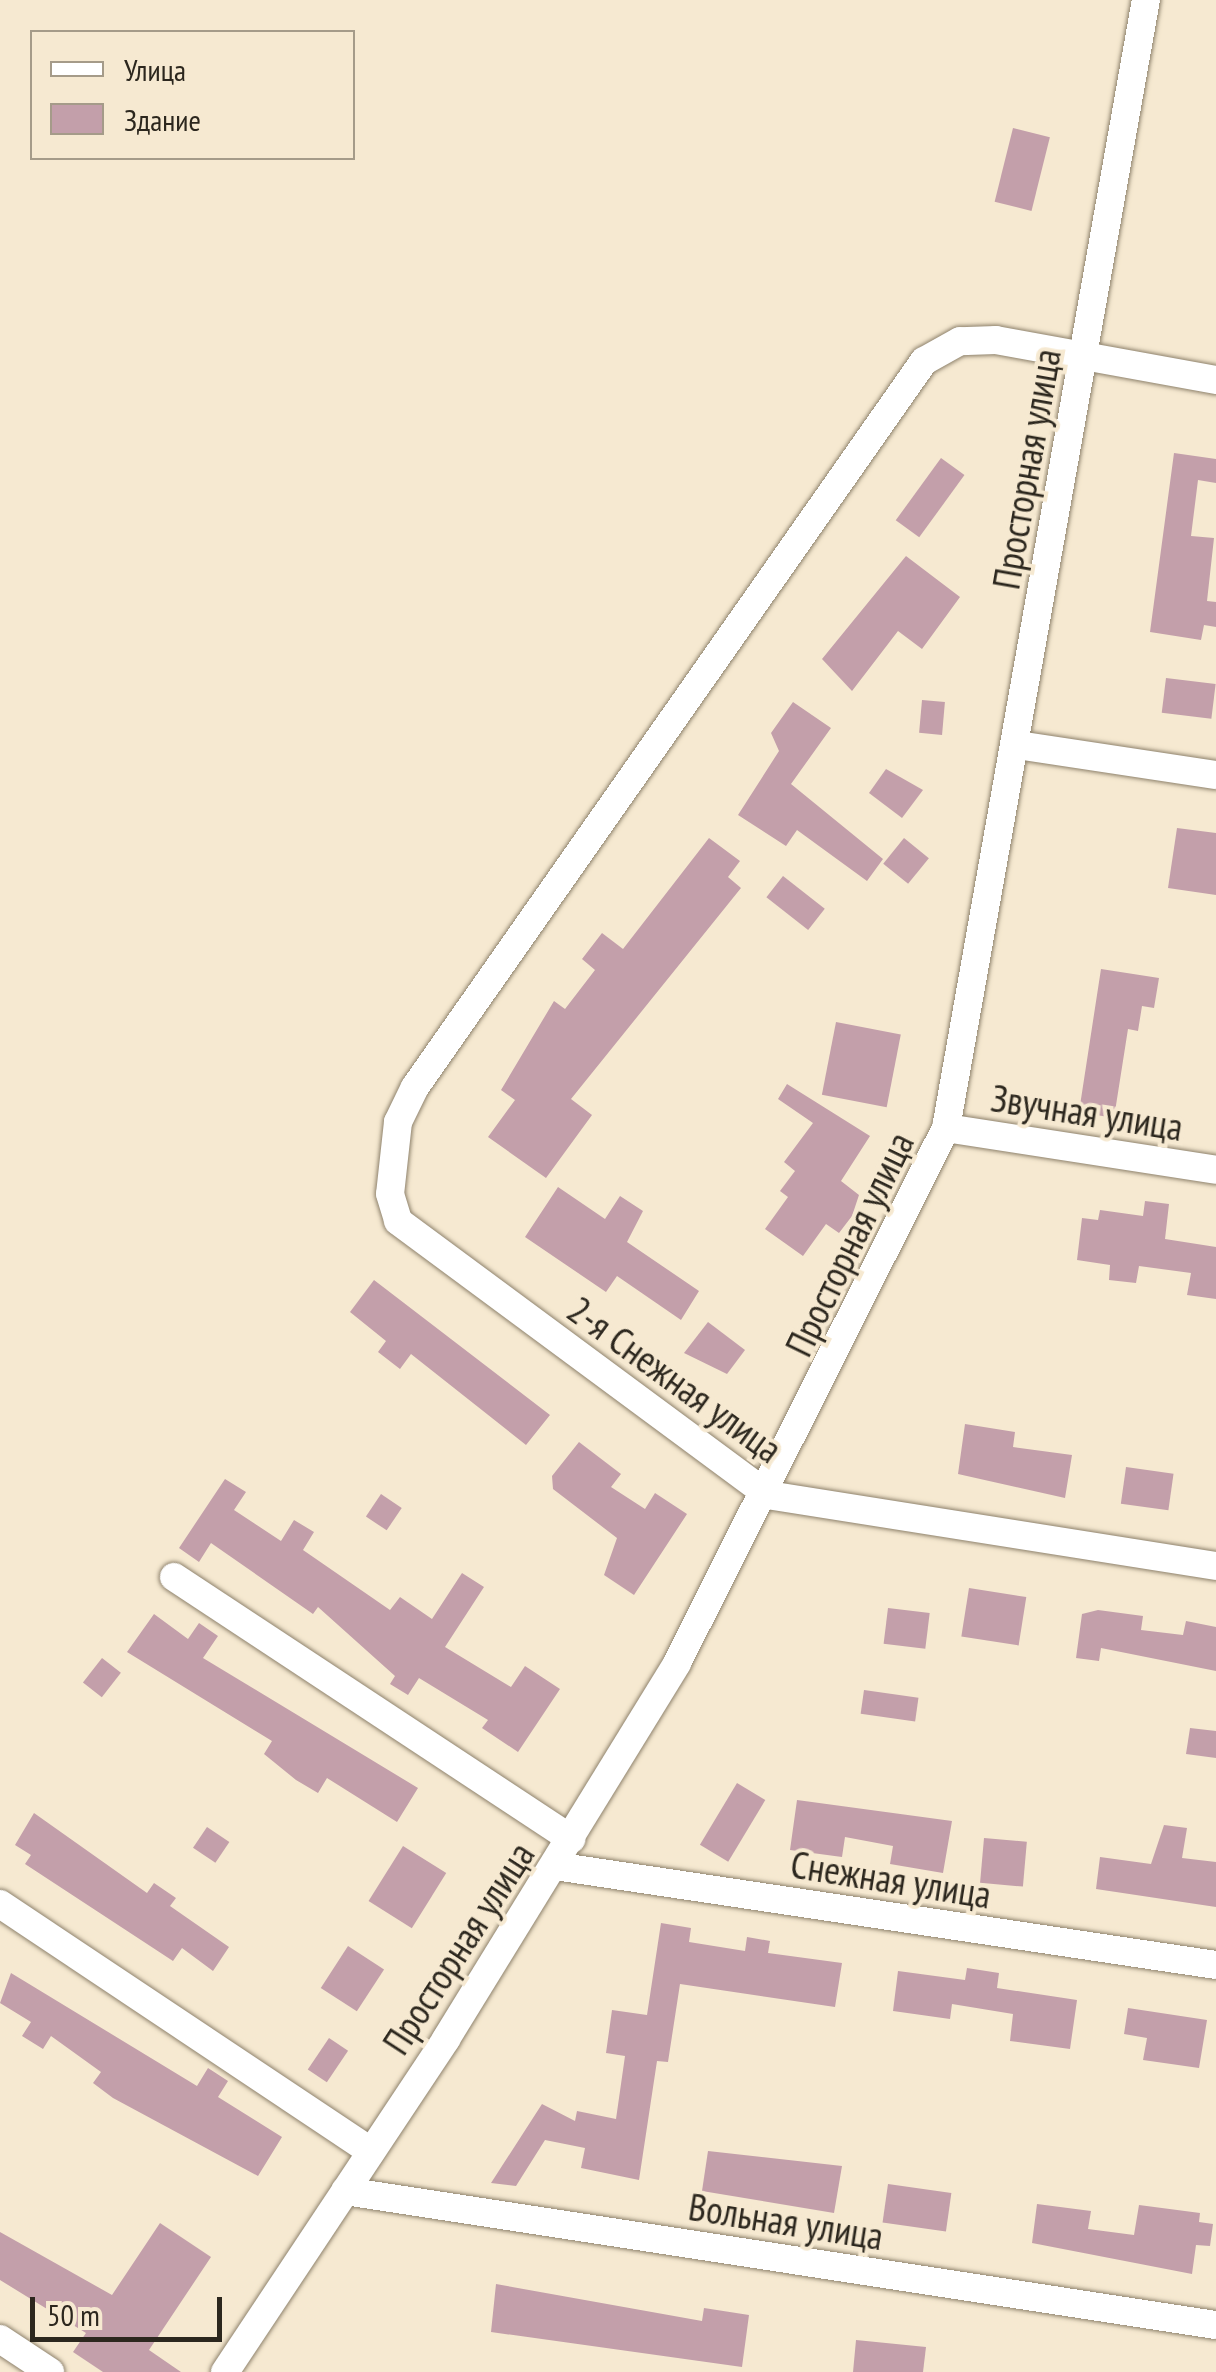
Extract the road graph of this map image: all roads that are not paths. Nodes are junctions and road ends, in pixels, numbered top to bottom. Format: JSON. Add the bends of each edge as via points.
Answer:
{"nodes":[{"id":1,"x":1146,"y":0,"type":"edge"},
{"id":2,"x":1083,"y":360,"type":"junction"},
{"id":3,"x":1216,"y":380,"type":"edge"},
{"id":4,"x":1017,"y":745,"type":"junction"},
{"id":5,"x":1216,"y":776,"type":"edge"},
{"id":6,"x":946,"y":1128,"type":"junction"},
{"id":7,"x":1216,"y":1170,"type":"edge"},
{"id":8,"x":768,"y":1496,"type":"junction"},
{"id":9,"x":1216,"y":1566,"type":"edge"},
{"id":10,"x":174,"y":1578,"type":"dead end"},
{"id":11,"x":572,"y":1839,"type":"junction"},
{"id":12,"x":556,"y":1866,"type":"junction"},
{"id":13,"x":0,"y":1904,"type":"edge"},
{"id":14,"x":1216,"y":1965,"type":"edge"},
{"id":15,"x":371,"y":2151,"type":"junction"},
{"id":16,"x":344,"y":2191,"type":"junction"},
{"id":17,"x":1216,"y":2325,"type":"edge"},
{"id":18,"x":0,"y":2339,"type":"edge"},
{"id":19,"x":50,"y":2372,"type":"edge"},
{"id":20,"x":226,"y":2372,"type":"edge"}],
"edges":[{"from":1,"to":2,"type":"street","name":"Просторная улица"},
{"from":2,"to":3,"type":"street"},
{"from":2,"to":4,"type":"street","name":"Просторная улица"},
{"from":2,"to":8,"type":"street","name":"2-я Снежная улица","via":[[996,340],[960,341],[924,361],[398,1122],[390,1194],[398,1221]]},
{"from":4,"to":5,"type":"street"},
{"from":4,"to":6,"type":"street","name":"Просторная улица"},
{"from":6,"to":7,"type":"street","name":"Звучная улица"},
{"from":6,"to":8,"type":"street","name":"Просторная улица"},
{"from":8,"to":9,"type":"street","name":"2-я Снежная улица"},
{"from":8,"to":11,"type":"street","name":"Просторная улица"},
{"from":10,"to":11,"type":"street"},
{"from":11,"to":12,"type":"street","name":"Просторная улица"},
{"from":12,"to":14,"type":"street","name":"Снежная улица"},
{"from":12,"to":15,"type":"street","name":"Просторная улица"},
{"from":13,"to":15,"type":"street"},
{"from":15,"to":16,"type":"street","name":"Просторная улица"},
{"from":16,"to":17,"type":"street","name":"Вольная улица"},
{"from":16,"to":20,"type":"street","name":"Просторная улица"},
{"from":18,"to":19,"type":"street"}]}
